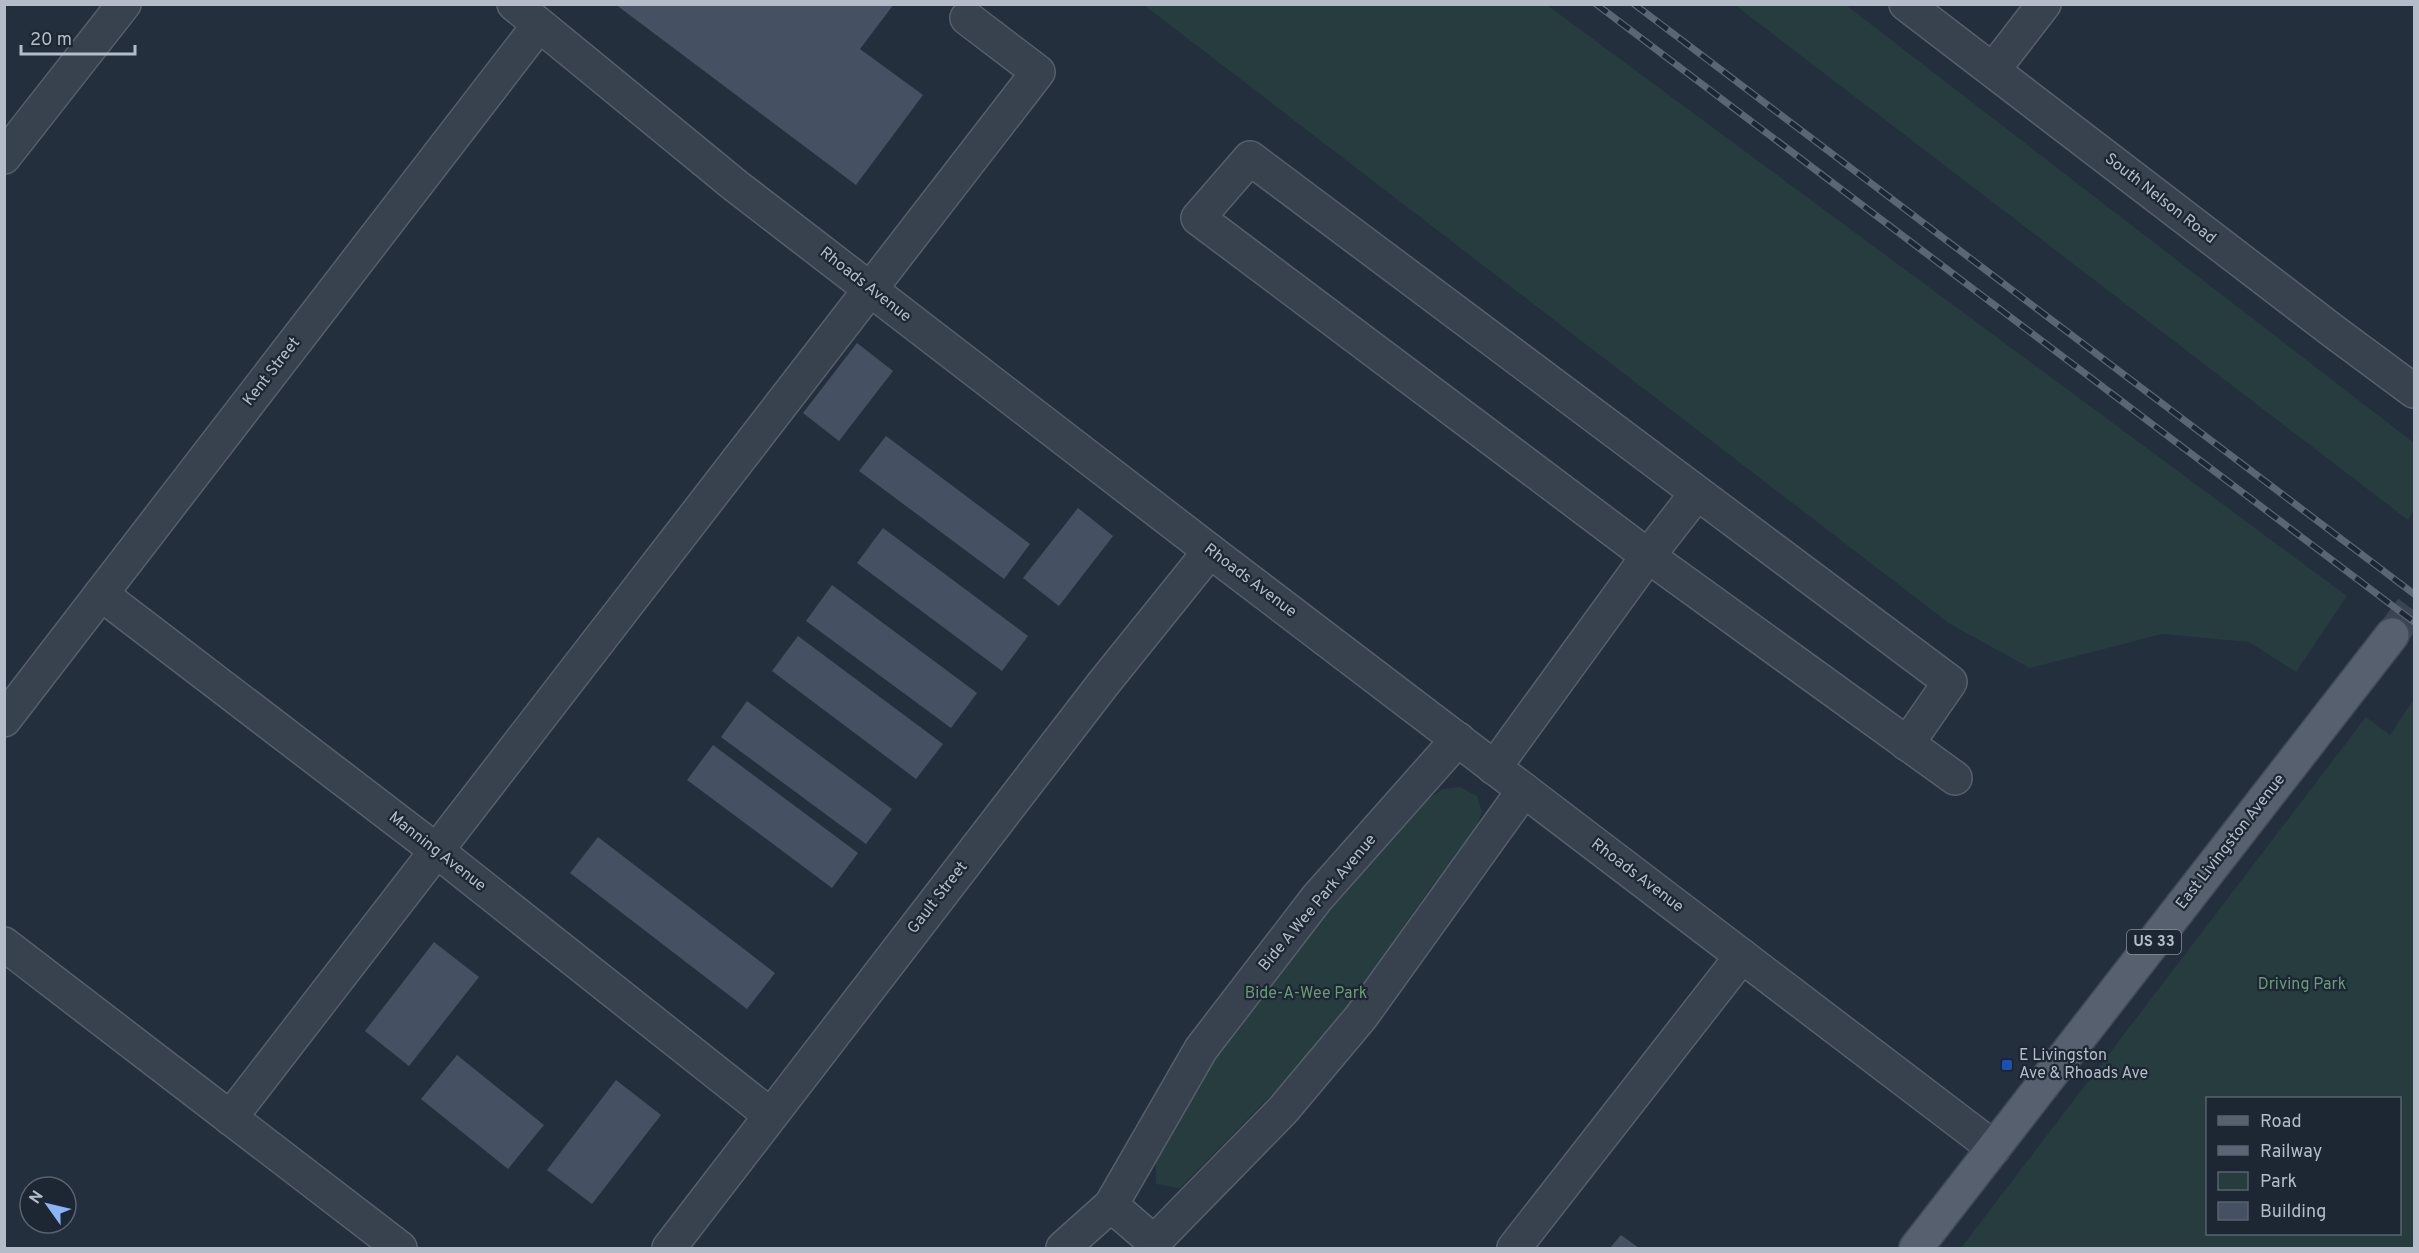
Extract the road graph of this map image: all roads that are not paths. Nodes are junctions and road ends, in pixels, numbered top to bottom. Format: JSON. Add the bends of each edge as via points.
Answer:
{"nodes":[{"id":1,"x":124,"y":4,"type":"edge"},
{"id":2,"x":514,"y":4,"type":"edge"},
{"id":3,"x":1906,"y":4,"type":"edge"},
{"id":4,"x":2044,"y":4,"type":"edge"},
{"id":5,"x":967,"y":18,"type":"dead end"},
{"id":6,"x":540,"y":25,"type":"junction"},
{"id":7,"x":1993,"y":70,"type":"junction"},
{"id":8,"x":4,"y":157,"type":"edge"},
{"id":9,"x":871,"y":289,"type":"junction"},
{"id":10,"x":2415,"y":391,"type":"edge"},
{"id":11,"x":1697,"y":493,"type":"junction"},
{"id":12,"x":1210,"y":551,"type":"junction"},
{"id":13,"x":1648,"y":556,"type":"junction"},
{"id":14,"x":101,"y":594,"type":"junction"},
{"id":15,"x":2392,"y":635,"type":"tunnel mouth"},
{"id":16,"x":4,"y":720,"type":"edge"},
{"id":17,"x":1458,"y":739,"type":"junction"},
{"id":18,"x":1907,"y":744,"type":"junction"},
{"id":19,"x":1494,"y":768,"type":"junction"},
{"id":20,"x":1955,"y":778,"type":"dead end"},
{"id":21,"x":1524,"y":790,"type":"junction"},
{"id":22,"x":437,"y":851,"type":"junction"},
{"id":23,"x":4,"y":944,"type":"edge"},
{"id":24,"x":1742,"y":956,"type":"junction"},
{"id":25,"x":770,"y":1115,"type":"junction"},
{"id":26,"x":230,"y":1118,"type":"junction"},
{"id":27,"x":1994,"y":1148,"type":"junction"},
{"id":28,"x":1111,"y":1205,"type":"junction"},
{"id":29,"x":1153,"y":1245,"type":"edge"},
{"id":30,"x":400,"y":1248,"type":"edge"},
{"id":31,"x":669,"y":1248,"type":"edge"},
{"id":32,"x":1063,"y":1248,"type":"edge"},
{"id":33,"x":1514,"y":1248,"type":"edge"},
{"id":34,"x":1916,"y":1248,"type":"edge"}],
"edges":[{"from":1,"to":8,"type":"street"},
{"from":2,"to":6,"type":"street","name":"Rhoads Avenue"},
{"from":3,"to":7,"type":"street","name":"South Nelson Road"},
{"from":4,"to":7,"type":"street"},
{"from":5,"to":9,"type":"street","via":[[1038,72]]},
{"from":6,"to":9,"type":"street","name":"Rhoads Avenue","via":[[736,186]]},
{"from":6,"to":14,"type":"street","name":"Kent Street"},
{"from":7,"to":10,"type":"street","name":"South Nelson Road"},
{"from":9,"to":12,"type":"street","name":"Rhoads Avenue"},
{"from":9,"to":22,"type":"street"},
{"from":11,"to":13,"type":"street"},
{"from":11,"to":13,"type":"street","via":[[1250,158],[1198,218]]},
{"from":11,"to":18,"type":"street","via":[[1950,682]]},
{"from":12,"to":17,"type":"street","name":"Rhoads Avenue"},
{"from":12,"to":25,"type":"street","name":"Gault Street"},
{"from":13,"to":18,"type":"street"},
{"from":13,"to":19,"type":"street"},
{"from":14,"to":16,"type":"street","name":"Kent Street"},
{"from":14,"to":22,"type":"street","name":"Manning Avenue"},
{"from":15,"to":27,"type":"main road","name":"East Livingston Avenue","number":"US 33"},
{"from":17,"to":19,"type":"street","name":"Rhoads Avenue"},
{"from":17,"to":28,"type":"street","name":"Bide A Wee Park Avenue","via":[[1317,898],[1201,1049]]},
{"from":18,"to":20,"type":"street"},
{"from":19,"to":21,"type":"street","name":"Rhoads Avenue"},
{"from":21,"to":24,"type":"street","name":"Rhoads Avenue"},
{"from":21,"to":29,"type":"street","via":[[1361,1017],[1283,1110]]},
{"from":22,"to":25,"type":"street","name":"Manning Avenue"},
{"from":22,"to":26,"type":"street"},
{"from":23,"to":26,"type":"street"},
{"from":24,"to":27,"type":"street","name":"Rhoads Avenue"},
{"from":24,"to":33,"type":"street"},
{"from":25,"to":31,"type":"street","name":"Gault Street"},
{"from":26,"to":30,"type":"street"},
{"from":27,"to":34,"type":"main road","name":"East Livingston Avenue","number":"US 33"},
{"from":28,"to":29,"type":"street"},
{"from":28,"to":32,"type":"street","name":"Bide A Wee Park Avenue"}]}
